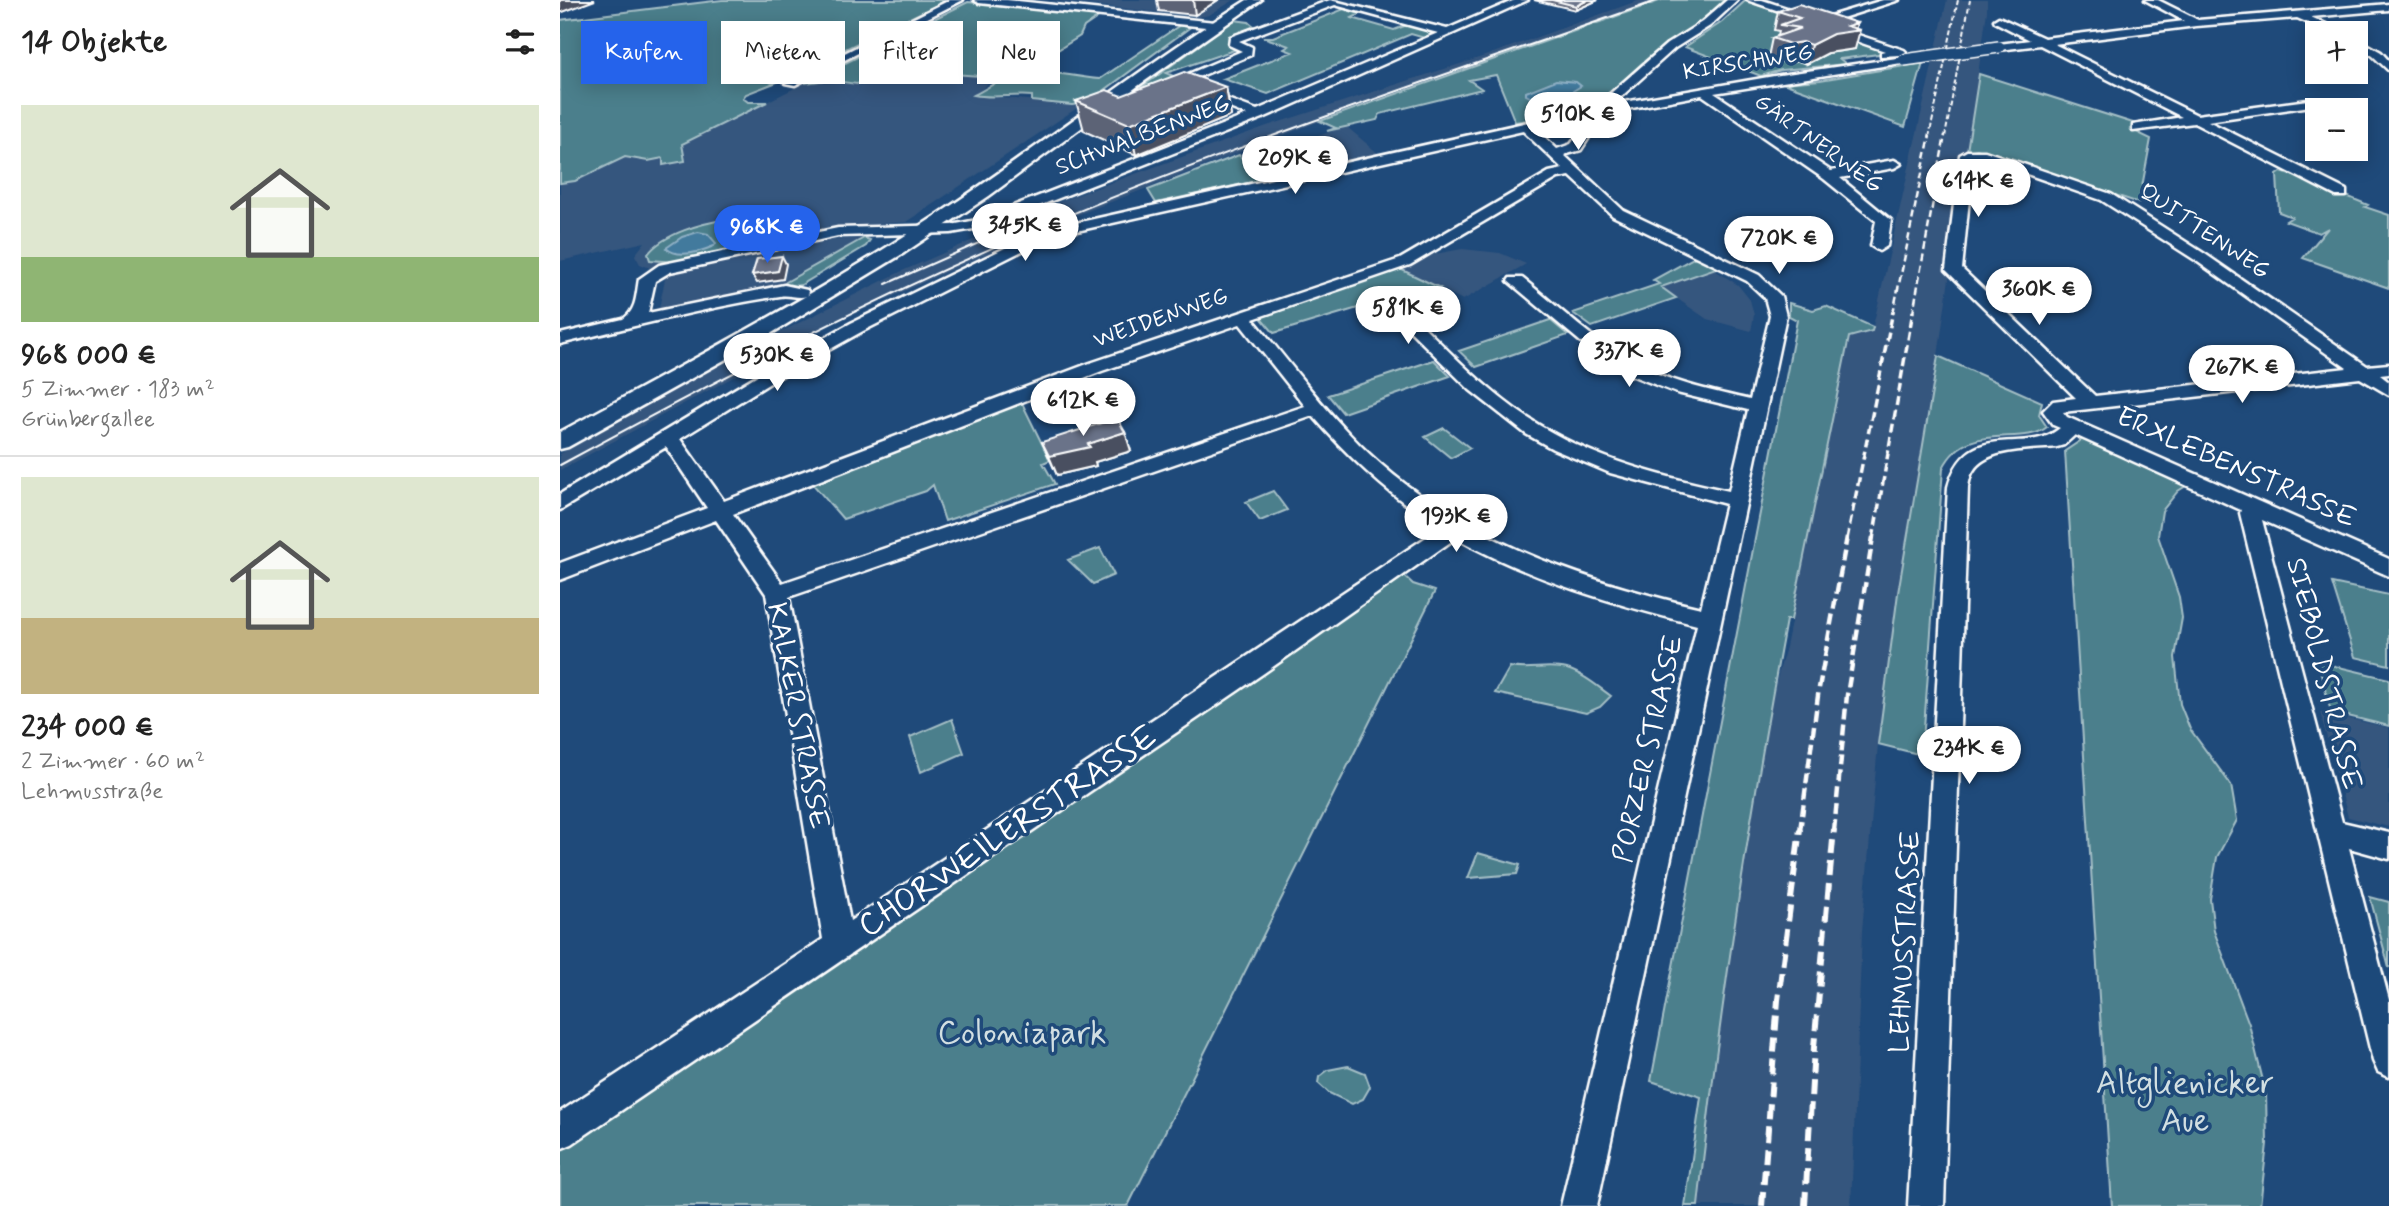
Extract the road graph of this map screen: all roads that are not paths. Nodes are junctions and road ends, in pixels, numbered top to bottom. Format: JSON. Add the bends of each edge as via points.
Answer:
{"nodes":[{"id":1,"x":958,"y":0,"type":"edge"},
{"id":2,"x":979,"y":0,"type":"edge"},
{"id":3,"x":1017,"y":0,"type":"edge"},
{"id":4,"x":1242,"y":0,"type":"edge"},
{"id":5,"x":1255,"y":0,"type":"edge"},
{"id":6,"x":1523,"y":0,"type":"edge"},
{"id":7,"x":1732,"y":0,"type":"edge"},
{"id":8,"x":1752,"y":0,"type":"edge"},
{"id":9,"x":1894,"y":0,"type":"edge"},
{"id":10,"x":2150,"y":0,"type":"edge"},
{"id":11,"x":1335,"y":2,"type":"edge"},
{"id":12,"x":2389,"y":8,"type":"edge"},
{"id":13,"x":2296,"y":13,"type":"junction"},
{"id":14,"x":1999,"y":20,"type":"dead end"},
{"id":15,"x":2314,"y":21,"type":"edge"},
{"id":16,"x":1820,"y":22,"type":"junction"},
{"id":17,"x":1212,"y":23,"type":"junction"},
{"id":18,"x":2196,"y":23,"type":"junction"},
{"id":19,"x":1447,"y":33,"type":"junction"},
{"id":20,"x":2041,"y":41,"type":"junction"},
{"id":21,"x":2368,"y":48,"type":"edge"},
{"id":22,"x":845,"y":56,"type":"edge"},
{"id":23,"x":1864,"y":66,"type":"junction"},
{"id":24,"x":2389,"y":68,"type":"edge"},
{"id":25,"x":1620,"y":91,"type":"junction"},
{"id":26,"x":1703,"y":91,"type":"junction"},
{"id":27,"x":1647,"y":102,"type":"junction"},
{"id":28,"x":2304,"y":103,"type":"dead end"},
{"id":29,"x":1599,"y":110,"type":"junction"},
{"id":30,"x":1259,"y":115,"type":"junction"},
{"id":31,"x":2196,"y":119,"type":"junction"},
{"id":32,"x":1526,"y":127,"type":"junction"},
{"id":33,"x":2137,"y":128,"type":"dead end"},
{"id":34,"x":1555,"y":153,"type":"junction"},
{"id":35,"x":1894,"y":164,"type":"dead end"},
{"id":36,"x":1573,"y":171,"type":"junction"},
{"id":37,"x":1829,"y":176,"type":"junction"},
{"id":38,"x":2340,"y":193,"type":"dead end"},
{"id":39,"x":906,"y":229,"type":"junction"},
{"id":40,"x":928,"y":229,"type":"junction"},
{"id":41,"x":1879,"y":246,"type":"dead end"},
{"id":42,"x":1516,"y":281,"type":"dead end"},
{"id":43,"x":798,"y":292,"type":"junction"},
{"id":44,"x":1390,"y":303,"type":"dead end"},
{"id":45,"x":1242,"y":316,"type":"junction"},
{"id":46,"x":637,"y":319,"type":"junction"},
{"id":47,"x":560,"y":339,"type":"edge"},
{"id":48,"x":2389,"y":369,"type":"edge"},
{"id":49,"x":2365,"y":372,"type":"junction"},
{"id":50,"x":2389,"y":390,"type":"edge"},
{"id":51,"x":2091,"y":401,"type":"junction"},
{"id":52,"x":1759,"y":407,"type":"junction"},
{"id":53,"x":1319,"y":408,"type":"junction"},
{"id":54,"x":2067,"y":424,"type":"junction"},
{"id":55,"x":560,"y":432,"type":"edge"},
{"id":56,"x":664,"y":438,"type":"junction"},
{"id":57,"x":560,"y":442,"type":"edge"},
{"id":58,"x":1738,"y":500,"type":"junction"},
{"id":59,"x":560,"y":503,"type":"edge"},
{"id":60,"x":2253,"y":507,"type":"junction"},
{"id":61,"x":718,"y":512,"type":"junction"},
{"id":62,"x":1454,"y":529,"type":"junction"},
{"id":63,"x":2389,"y":568,"type":"edge"},
{"id":64,"x":560,"y":572,"type":"edge"},
{"id":65,"x":777,"y":593,"type":"junction"},
{"id":66,"x":1710,"y":619,"type":"junction"},
{"id":67,"x":2330,"y":831,"type":"junction"},
{"id":68,"x":2389,"y":846,"type":"edge"},
{"id":69,"x":839,"y":944,"type":"junction"},
{"id":70,"x":2389,"y":1061,"type":"edge"},
{"id":71,"x":560,"y":1132,"type":"edge"},
{"id":72,"x":1579,"y":1206,"type":"edge"},
{"id":73,"x":1926,"y":1206,"type":"edge"}],
"edges":[{"from":1,"to":22,"type":"street"},
{"from":2,"to":17,"type":"street"},
{"from":3,"to":17,"type":"street"},
{"from":4,"to":17,"type":"main road"},
{"from":5,"to":17,"type":"main road"},
{"from":6,"to":19,"type":"street","name":"SCHWALBENWEG"},
{"from":7,"to":25,"type":"street"},
{"from":8,"to":16,"type":"street"},
{"from":9,"to":16,"type":"street"},
{"from":10,"to":18,"type":"street"},
{"from":11,"to":19,"type":"street"},
{"from":11,"to":30,"type":"street","via":[[1234,39],[1247,53],[1173,83]]},
{"from":12,"to":13,"type":"street","name":"KIRSCHWEG"},
{"from":13,"to":15,"type":"street"},
{"from":13,"to":18,"type":"street","name":"KIRSCHWEG"},
{"from":14,"to":20,"type":"street"},
{"from":16,"to":23,"type":"street","via":[[1900,52],[1855,60]]},
{"from":17,"to":39,"type":"main road"},
{"from":17,"to":40,"type":"main road","via":[[1024,164]]},
{"from":18,"to":20,"type":"street","name":"KIRSCHWEG"},
{"from":19,"to":30,"type":"street","name":"SCHWALBENWEG"},
{"from":20,"to":23,"type":"street","name":"KIRSCHWEG","bridge":true},
{"from":20,"to":31,"type":"street"},
{"from":21,"to":24,"type":"street"},
{"from":23,"to":26,"type":"street","name":"KIRSCHWEG"},
{"from":25,"to":27,"type":"street"},
{"from":25,"to":29,"type":"street"},
{"from":26,"to":27,"type":"street","name":"KIRSCHWEG"},
{"from":26,"to":37,"type":"street","name":"GÄRTNERWEG"},
{"from":27,"to":29,"type":"street","name":"KIRSCHWEG"},
{"from":28,"to":31,"type":"street"},
{"from":29,"to":32,"type":"street","name":"KIRSCHWEG"},
{"from":29,"to":34,"type":"street","via":[[1576,147]]},
{"from":30,"to":40,"type":"street","name":"SCHWALBENWEG","via":[[1003,216],[961,228]]},
{"from":31,"to":33,"type":"street"},
{"from":31,"to":38,"type":"street"},
{"from":32,"to":34,"type":"street"},
{"from":32,"to":56,"type":"street","name":"KIRSCHWEG","via":[[1033,239],[857,327]]},
{"from":34,"to":36,"type":"street"},
{"from":35,"to":37,"type":"street"},
{"from":36,"to":45,"type":"street","name":"WEIDENWEG","via":[[1554,176],[1405,262]]},
{"from":36,"to":52,"type":"street","name":"PORZER STRASSE","via":[[1630,221],[1753,278],[1773,296],[1778,316]]},
{"from":37,"to":41,"type":"street","name":"GÄRTNERWEG","via":[[1884,220]]},
{"from":39,"to":40,"type":"street","name":"SCHWALBENWEG"},
{"from":39,"to":43,"type":"main road"},
{"from":39,"to":46,"type":"street","name":"SCHWALBENWEG","via":[[838,232],[665,268],[647,279],[642,314]]},
{"from":40,"to":57,"type":"main road"},
{"from":42,"to":52,"type":"street","via":[[1636,371],[1696,394]]},
{"from":43,"to":46,"type":"street","via":[[774,292]]},
{"from":43,"to":55,"type":"main road"},
{"from":44,"to":58,"type":"street","via":[[1507,412],[1535,430],[1624,471]]},
{"from":45,"to":53,"type":"street"},
{"from":45,"to":61,"type":"street","name":"WEIDENWEG"},
{"from":46,"to":47,"type":"street"},
{"from":48,"to":49,"type":"street"},
{"from":49,"to":50,"type":"street","name":"QUITTENWEG"},
{"from":49,"to":51,"type":"street"},
{"from":49,"to":51,"type":"street","name":"QUITTENWEG","via":[[2106,197],[1985,155],[1968,155],[1954,270]]},
{"from":51,"to":54,"type":"street","via":[[2054,408],[2053,414]]},
{"from":52,"to":58,"type":"street","name":"PORZER STRASSE"},
{"from":53,"to":62,"type":"street","via":[[1353,449],[1394,487]]},
{"from":53,"to":65,"type":"street"},
{"from":54,"to":60,"type":"street","name":"ERXLEBENSTRASSE"},
{"from":54,"to":73,"type":"street","name":"LEHMUSSTRASSE","via":[[2057,440],[2001,447],[1975,457],[1963,469],[1958,487]]},
{"from":56,"to":59,"type":"street","name":"KIRSCHWEG"},
{"from":56,"to":61,"type":"street","name":"KALKER STRASSE","via":[[671,440]]},
{"from":58,"to":66,"type":"street","name":"PORZER STRASSE"},
{"from":60,"to":63,"type":"street","name":"ERXLEBENSTRASSE"},
{"from":60,"to":67,"type":"street","name":"SIEBOLDSTRASSE","via":[[2250,513]]},
{"from":61,"to":64,"type":"street","name":"WEIDENWEG"},
{"from":61,"to":65,"type":"street","name":"KALKER STRASSE"},
{"from":62,"to":66,"type":"street","via":[[1571,581]]},
{"from":62,"to":69,"type":"street","name":"CHORWEILERSTRASSE"},
{"from":65,"to":69,"type":"street","name":"KALKER STRASSE"},
{"from":66,"to":72,"type":"street","name":"PORZER STRASSE"},
{"from":67,"to":68,"type":"street"},
{"from":67,"to":70,"type":"street","name":"SIEBOLDSTRASSE"},
{"from":69,"to":71,"type":"street","name":"CHORWEILERSTRASSE"}]}
